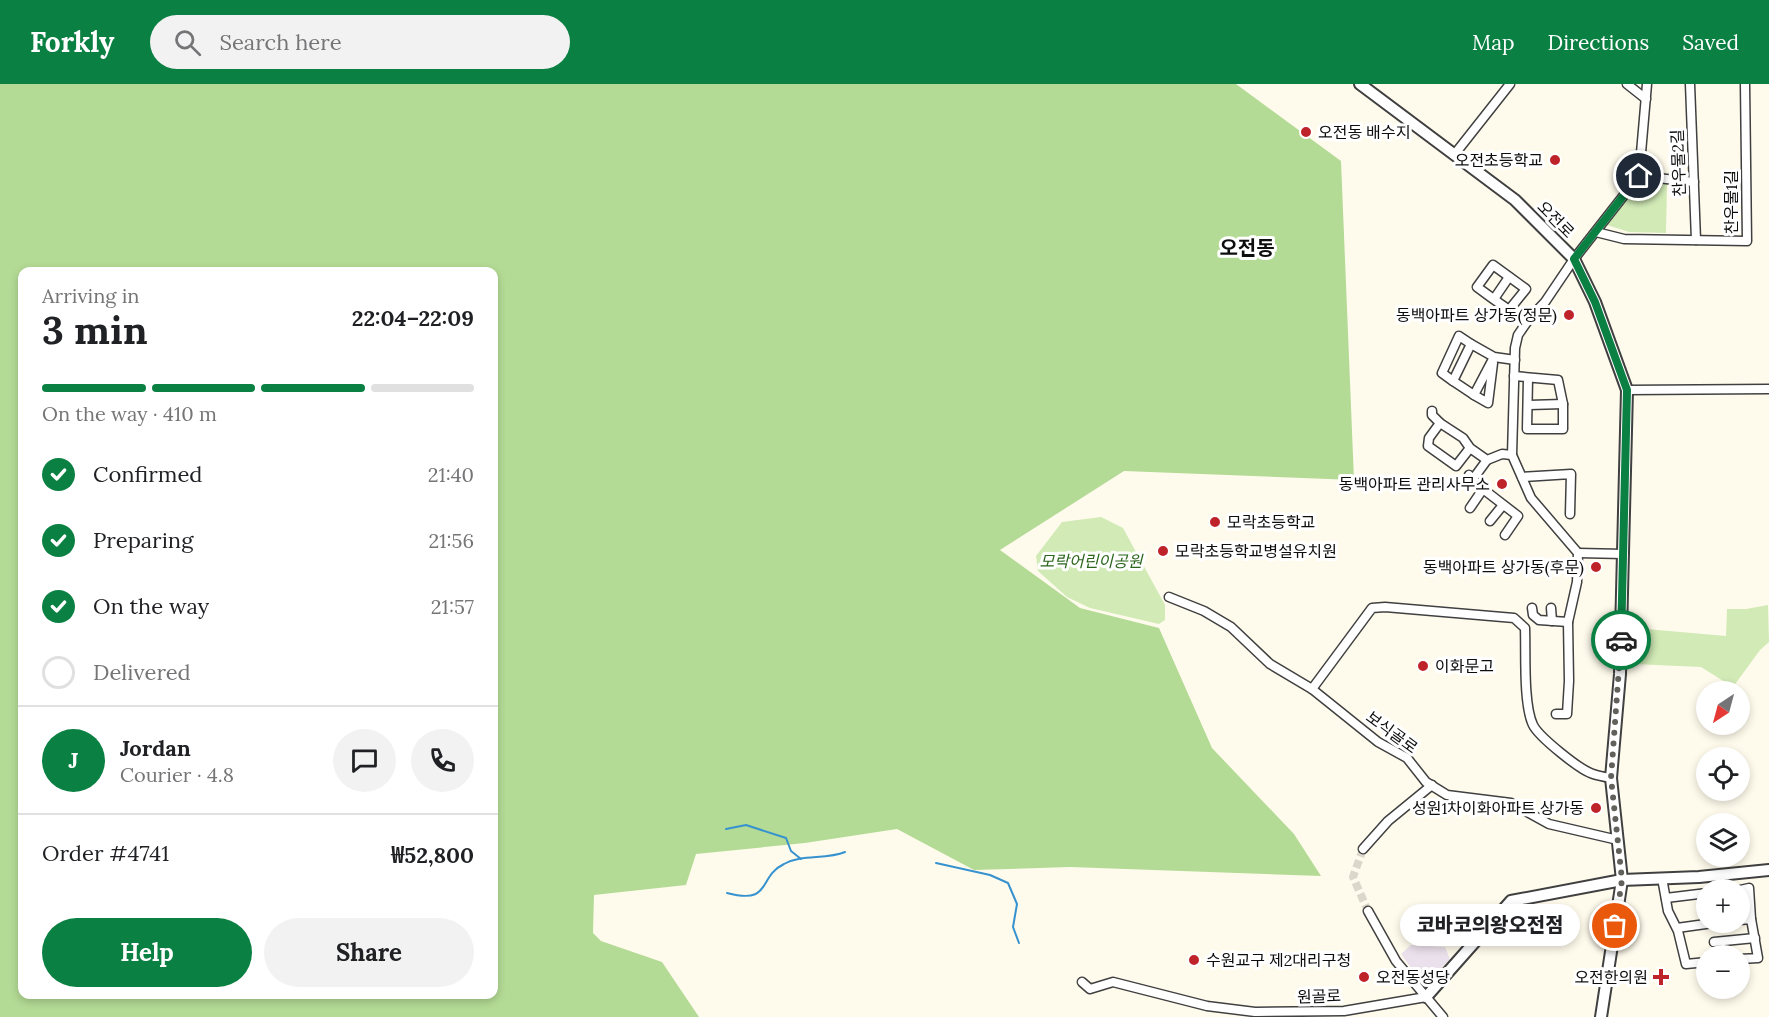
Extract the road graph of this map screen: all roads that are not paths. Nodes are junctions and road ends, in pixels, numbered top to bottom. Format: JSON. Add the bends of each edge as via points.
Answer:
{"nodes":[{"id":1,"x":1360,"y":84,"type":"edge"},
{"id":2,"x":1510,"y":84,"type":"edge"},
{"id":3,"x":1627,"y":84,"type":"edge"},
{"id":4,"x":1647,"y":84,"type":"edge"},
{"id":5,"x":1690,"y":84,"type":"edge"},
{"id":6,"x":1744,"y":84,"type":"edge"},
{"id":7,"x":1646,"y":99,"type":"junction"},
{"id":8,"x":1454,"y":156,"type":"junction"},
{"id":9,"x":1639,"y":176,"type":"junction"},
{"id":10,"x":1694,"y":182,"type":"junction"},
{"id":11,"x":1596,"y":232,"type":"junction"},
{"id":12,"x":1696,"y":240,"type":"junction"},
{"id":13,"x":1574,"y":259,"type":"junction"},
{"id":14,"x":1509,"y":277,"type":"junction"},
{"id":15,"x":1494,"y":299,"type":"junction"},
{"id":16,"x":1509,"y":310,"type":"junction"},
{"id":17,"x":1527,"y":322,"type":"junction"},
{"id":18,"x":1471,"y":344,"type":"junction"},
{"id":19,"x":1494,"y":357,"type":"junction"},
{"id":20,"x":1515,"y":360,"type":"junction"},
{"id":21,"x":1514,"y":376,"type":"junction"},
{"id":22,"x":1528,"y":378,"type":"junction"},
{"id":23,"x":1453,"y":381,"type":"junction"},
{"id":24,"x":1769,"y":389,"type":"edge"},
{"id":25,"x":1627,"y":390,"type":"junction"},
{"id":26,"x":1474,"y":395,"type":"junction"},
{"id":27,"x":1563,"y":404,"type":"junction"},
{"id":28,"x":1529,"y":405,"type":"junction"},
{"id":29,"x":1432,"y":411,"type":"dead end"},
{"id":30,"x":1440,"y":423,"type":"junction"},
{"id":31,"x":1470,"y":448,"type":"junction"},
{"id":32,"x":1512,"y":455,"type":"junction"},
{"id":33,"x":1486,"y":460,"type":"junction"},
{"id":34,"x":1522,"y":477,"type":"junction"},
{"id":35,"x":1483,"y":489,"type":"junction"},
{"id":36,"x":1503,"y":505,"type":"junction"},
{"id":37,"x":1470,"y":508,"type":"dead end"},
{"id":38,"x":1570,"y":514,"type":"dead end"},
{"id":39,"x":1490,"y":521,"type":"dead end"},
{"id":40,"x":1504,"y":535,"type":"dead end"},
{"id":41,"x":1578,"y":554,"type":"junction"},
{"id":42,"x":1624,"y":554,"type":"junction"},
{"id":43,"x":1169,"y":597,"type":"dead end"},
{"id":44,"x":1532,"y":608,"type":"dead end"},
{"id":45,"x":1551,"y":608,"type":"dead end"},
{"id":46,"x":1552,"y":621,"type":"junction"},
{"id":47,"x":1568,"y":622,"type":"junction"},
{"id":48,"x":1312,"y":689,"type":"junction"},
{"id":49,"x":1556,"y":714,"type":"dead end"},
{"id":50,"x":1611,"y":778,"type":"junction"},
{"id":51,"x":1432,"y":785,"type":"junction"},
{"id":52,"x":1618,"y":840,"type":"junction"},
{"id":53,"x":1363,"y":849,"type":"tunnel mouth"},
{"id":54,"x":1769,"y":870,"type":"edge"},
{"id":55,"x":1662,"y":878,"type":"junction"},
{"id":56,"x":1622,"y":880,"type":"junction"},
{"id":57,"x":1696,"y":894,"type":"edge"},
{"id":58,"x":1666,"y":898,"type":"junction"},
{"id":59,"x":1750,"y":898,"type":"edge"},
{"id":60,"x":1368,"y":911,"type":"tunnel mouth"},
{"id":61,"x":1752,"y":919,"type":"joint"},
{"id":62,"x":1696,"y":925,"type":"edge"},
{"id":63,"x":1677,"y":928,"type":"junction"},
{"id":64,"x":1755,"y":938,"type":"junction"},
{"id":65,"x":1714,"y":942,"type":"dead end"},
{"id":66,"x":1750,"y":958,"type":"edge"},
{"id":67,"x":1696,"y":963,"type":"edge"},
{"id":68,"x":1082,"y":982,"type":"dead end"},
{"id":69,"x":1426,"y":996,"type":"junction"},
{"id":70,"x":1443,"y":1017,"type":"edge"},
{"id":71,"x":1601,"y":1017,"type":"edge"}],
"edges":[{"from":1,"to":8,"type":"street","name":"오전로"},
{"from":2,"to":8,"type":"street"},
{"from":3,"to":7,"type":"street"},
{"from":4,"to":7,"type":"street"},
{"from":5,"to":10,"type":"street","name":"찬우물2길"},
{"from":6,"to":12,"type":"street","name":"찬우물1길","via":[[1747,241]]},
{"from":7,"to":9,"type":"street"},
{"from":8,"to":13,"type":"street","name":"오전로","via":[[1515,200]]},
{"from":9,"to":10,"type":"street"},
{"from":9,"to":11,"type":"street"},
{"from":10,"to":12,"type":"street","name":"찬우물2길"},
{"from":11,"to":12,"type":"street","name":"찬우물1길","via":[[1624,239]]},
{"from":11,"to":13,"type":"street"},
{"from":13,"to":17,"type":"street"},
{"from":13,"to":25,"type":"street","name":"오전로","via":[[1595,302]]},
{"from":14,"to":15,"type":"street"},
{"from":14,"to":15,"type":"street","via":[[1492,265],[1477,287]]},
{"from":14,"to":16,"type":"street","via":[[1526,289]]},
{"from":15,"to":16,"type":"street"},
{"from":16,"to":17,"type":"street"},
{"from":17,"to":20,"type":"street","via":[[1518,335]]},
{"from":18,"to":19,"type":"street"},
{"from":18,"to":23,"type":"street"},
{"from":18,"to":23,"type":"street","via":[[1459,336],[1442,373]]},
{"from":19,"to":20,"type":"street"},
{"from":19,"to":26,"type":"street"},
{"from":19,"to":26,"type":"street","via":[[1488,403]]},
{"from":20,"to":21,"type":"street"},
{"from":21,"to":22,"type":"street"},
{"from":21,"to":32,"type":"street"},
{"from":22,"to":27,"type":"street","via":[[1558,380]]},
{"from":22,"to":28,"type":"street"},
{"from":23,"to":26,"type":"street"},
{"from":24,"to":25,"type":"street"},
{"from":25,"to":42,"type":"street","name":"오전로"},
{"from":27,"to":28,"type":"street"},
{"from":27,"to":28,"type":"street","via":[[1563,429],[1527,429]]},
{"from":29,"to":30,"type":"street"},
{"from":30,"to":31,"type":"street","via":[[1463,438]]},
{"from":30,"to":31,"type":"street","via":[[1428,446],[1456,466]]},
{"from":31,"to":33,"type":"street"},
{"from":32,"to":33,"type":"street"},
{"from":32,"to":34,"type":"street"},
{"from":33,"to":35,"type":"street","via":[[1471,477]]},
{"from":34,"to":38,"type":"street","via":[[1571,474]]},
{"from":34,"to":41,"type":"street","via":[[1531,498]]},
{"from":35,"to":36,"type":"street"},
{"from":35,"to":37,"type":"street"},
{"from":36,"to":39,"type":"street"},
{"from":36,"to":40,"type":"street","via":[[1518,516]]},
{"from":41,"to":42,"type":"street"},
{"from":41,"to":47,"type":"street","via":[[1577,582]]},
{"from":42,"to":50,"type":"street","name":"오전로"},
{"from":43,"to":48,"type":"street","name":"보식골로","via":[[1232,627],[1270,664]]},
{"from":44,"to":46,"type":"street","via":[[1539,620]]},
{"from":45,"to":46,"type":"street"},
{"from":46,"to":47,"type":"street"},
{"from":47,"to":49,"type":"street","via":[[1567,714]]},
{"from":48,"to":50,"type":"street","via":[[1372,608],[1514,618],[1525,628],[1527,700],[1533,725],[1570,760],[1592,774]]},
{"from":48,"to":51,"type":"street","name":"보식골로","via":[[1378,742],[1407,758]]},
{"from":50,"to":52,"type":"street","name":"오전로"},
{"from":51,"to":52,"type":"street","name":"보식골로","via":[[1447,795],[1511,803],[1549,824]]},
{"from":51,"to":53,"type":"street","via":[[1388,821]]},
{"from":52,"to":56,"type":"street","name":"오전로"},
{"from":54,"to":55,"type":"street"},
{"from":55,"to":56,"type":"street"},
{"from":55,"to":58,"type":"street"},
{"from":56,"to":69,"type":"street","via":[[1511,901]]},
{"from":56,"to":71,"type":"street","name":"오전로"},
{"from":57,"to":58,"type":"street"},
{"from":58,"to":63,"type":"street"},
{"from":59,"to":61,"type":"street"},
{"from":60,"to":69,"type":"street","via":[[1396,961]]},
{"from":61,"to":64,"type":"street"},
{"from":62,"to":63,"type":"street"},
{"from":63,"to":67,"type":"street","via":[[1686,964]]},
{"from":64,"to":65,"type":"street"},
{"from":64,"to":66,"type":"street","via":[[1758,958]]},
{"from":68,"to":69,"type":"street","name":"원골로","via":[[1090,989],[1113,982],[1207,1006],[1255,1012],[1344,1011]]},
{"from":69,"to":70,"type":"street"}]}
